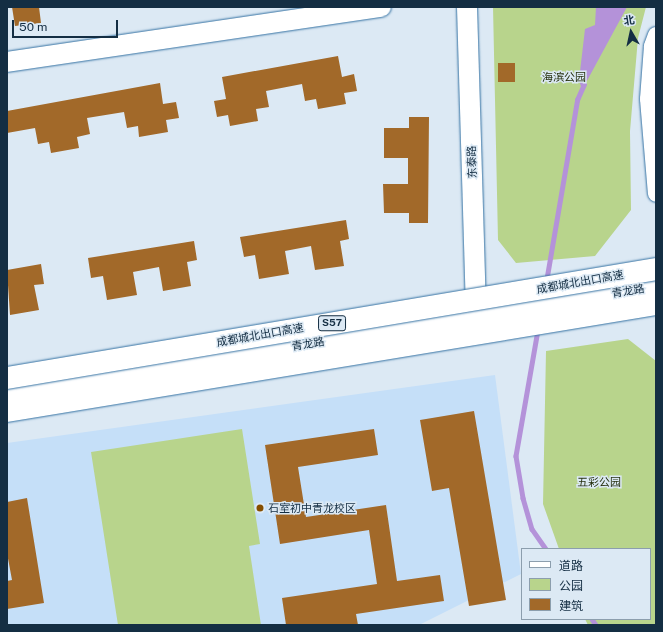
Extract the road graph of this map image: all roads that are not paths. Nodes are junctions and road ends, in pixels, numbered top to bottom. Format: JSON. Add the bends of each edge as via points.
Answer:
{"nodes":[{"id":1,"x":380,"y":7,"type":"edge"},
{"id":2,"x":467,"y":7,"type":"edge"},
{"id":3,"x":656,"y":34,"type":"edge"},
{"id":4,"x":7,"y":62,"type":"edge"},
{"id":5,"x":656,"y":194,"type":"edge"},
{"id":6,"x":656,"y":269,"type":"edge"},
{"id":7,"x":656,"y":287,"type":"edge"},
{"id":8,"x":656,"y":304,"type":"edge"},
{"id":9,"x":476,"y":316,"type":"junction"},
{"id":10,"x":7,"y":378,"type":"edge"},
{"id":11,"x":7,"y":394,"type":"edge"},
{"id":12,"x":7,"y":411,"type":"edge"}],
"edges":[{"from":1,"to":4,"type":"street"},
{"from":2,"to":9,"type":"street","name":"东泰路"},
{"from":3,"to":5,"type":"street","via":[[652,46],[648,99]]},
{"from":6,"to":10,"type":"highway","name":"成都城北出口高速","number":"S57","bridge":true},
{"from":7,"to":9,"type":"street","name":"青龙路"},
{"from":8,"to":12,"type":"highway"},
{"from":9,"to":11,"type":"street","name":"青龙路"}]}
